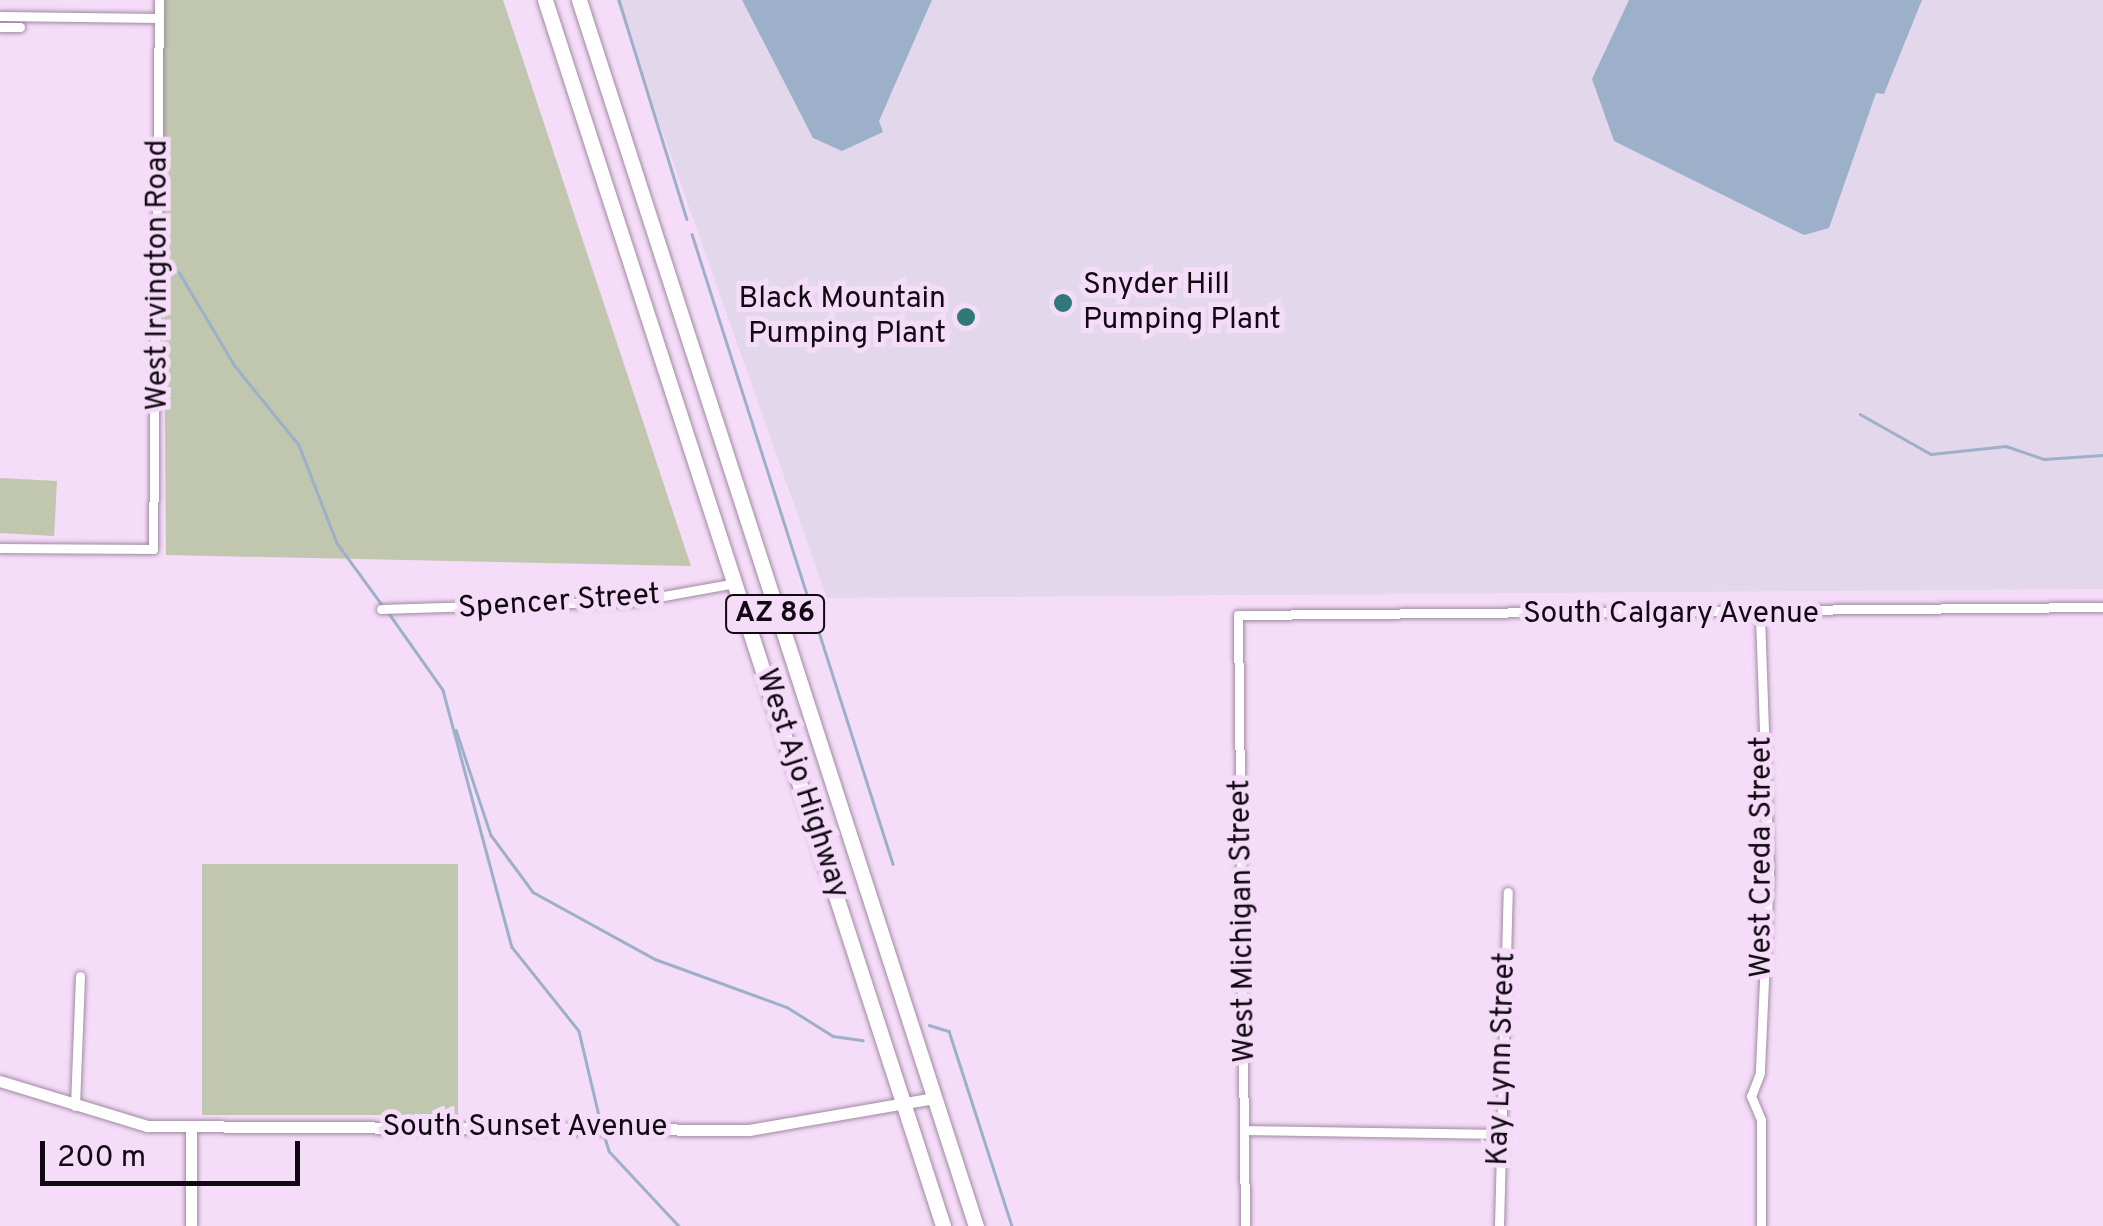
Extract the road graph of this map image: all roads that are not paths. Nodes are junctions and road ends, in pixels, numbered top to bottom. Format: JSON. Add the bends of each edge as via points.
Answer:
{"nodes":[{"id":1,"x":159,"y":0,"type":"edge"},
{"id":2,"x":545,"y":0,"type":"edge"},
{"id":3,"x":580,"y":0,"type":"edge"},
{"id":4,"x":0,"y":16,"type":"edge"},
{"id":5,"x":159,"y":18,"type":"junction"},
{"id":6,"x":0,"y":27,"type":"edge"},
{"id":7,"x":20,"y":27,"type":"dead end"},
{"id":8,"x":0,"y":548,"type":"edge"},
{"id":9,"x":736,"y":583,"type":"junction"},
{"id":10,"x":2103,"y":607,"type":"edge"},
{"id":11,"x":381,"y":609,"type":"dead end"},
{"id":12,"x":1238,"y":615,"type":"joint"},
{"id":13,"x":1760,"y":616,"type":"junction"},
{"id":14,"x":793,"y":668,"type":"junction"},
{"id":15,"x":1508,"y":892,"type":"dead end"},
{"id":16,"x":80,"y":976,"type":"dead end"},
{"id":17,"x":0,"y":1081,"type":"edge"},
{"id":18,"x":934,"y":1098,"type":"junction"},
{"id":19,"x":905,"y":1107,"type":"junction"},
{"id":20,"x":74,"y":1109,"type":"junction"},
{"id":21,"x":191,"y":1126,"type":"junction"},
{"id":22,"x":1246,"y":1130,"type":"junction"},
{"id":23,"x":1499,"y":1134,"type":"junction"},
{"id":24,"x":191,"y":1226,"type":"edge"},
{"id":25,"x":943,"y":1226,"type":"edge"},
{"id":26,"x":976,"y":1226,"type":"edge"},
{"id":27,"x":1245,"y":1226,"type":"edge"},
{"id":28,"x":1499,"y":1226,"type":"edge"},
{"id":29,"x":1760,"y":1226,"type":"edge"}],
"edges":[{"from":1,"to":5,"type":"street","name":"West Irvington Road"},
{"from":2,"to":9,"type":"main road","name":"West Ajo Highway","number":"AZ 86"},
{"from":3,"to":14,"type":"main road","name":"West Ajo Highway","number":"AZ 86"},
{"from":4,"to":5,"type":"street"},
{"from":5,"to":8,"type":"street","name":"West Irvington Road","via":[[154,549]]},
{"from":6,"to":7,"type":"street"},
{"from":9,"to":11,"type":"street","name":"Spencer Street","via":[[636,601]]},
{"from":9,"to":14,"type":"main road","via":[[766,605]]},
{"from":9,"to":19,"type":"main road","name":"West Ajo Highway","number":"AZ 86"},
{"from":10,"to":13,"type":"street","name":"South Calgary Avenue"},
{"from":12,"to":13,"type":"street","name":"South Calgary Avenue"},
{"from":12,"to":22,"type":"street","name":"West Michigan Street"},
{"from":13,"to":29,"type":"street","name":"West Creda Street","via":[[1769,872],[1760,1073],[1751,1096],[1762,1120]]},
{"from":14,"to":18,"type":"main road","name":"West Ajo Highway","number":"AZ 86"},
{"from":15,"to":23,"type":"street","name":"Kay Lynn Street"},
{"from":16,"to":20,"type":"street"},
{"from":17,"to":20,"type":"street","name":"South Sunset Avenue"},
{"from":18,"to":19,"type":"street","name":"South Sunset Avenue"},
{"from":18,"to":26,"type":"main road","name":"West Ajo Highway","number":"AZ 86"},
{"from":19,"to":21,"type":"street","name":"South Sunset Avenue","via":[[748,1130]]},
{"from":19,"to":25,"type":"main road","name":"West Ajo Highway","number":"AZ 86"},
{"from":20,"to":21,"type":"street","name":"South Sunset Avenue","via":[[133,1126]]},
{"from":21,"to":24,"type":"street"},
{"from":22,"to":23,"type":"street"},
{"from":22,"to":27,"type":"street","name":"West Michigan Street"},
{"from":23,"to":28,"type":"street","name":"Kay Lynn Street"}]}
